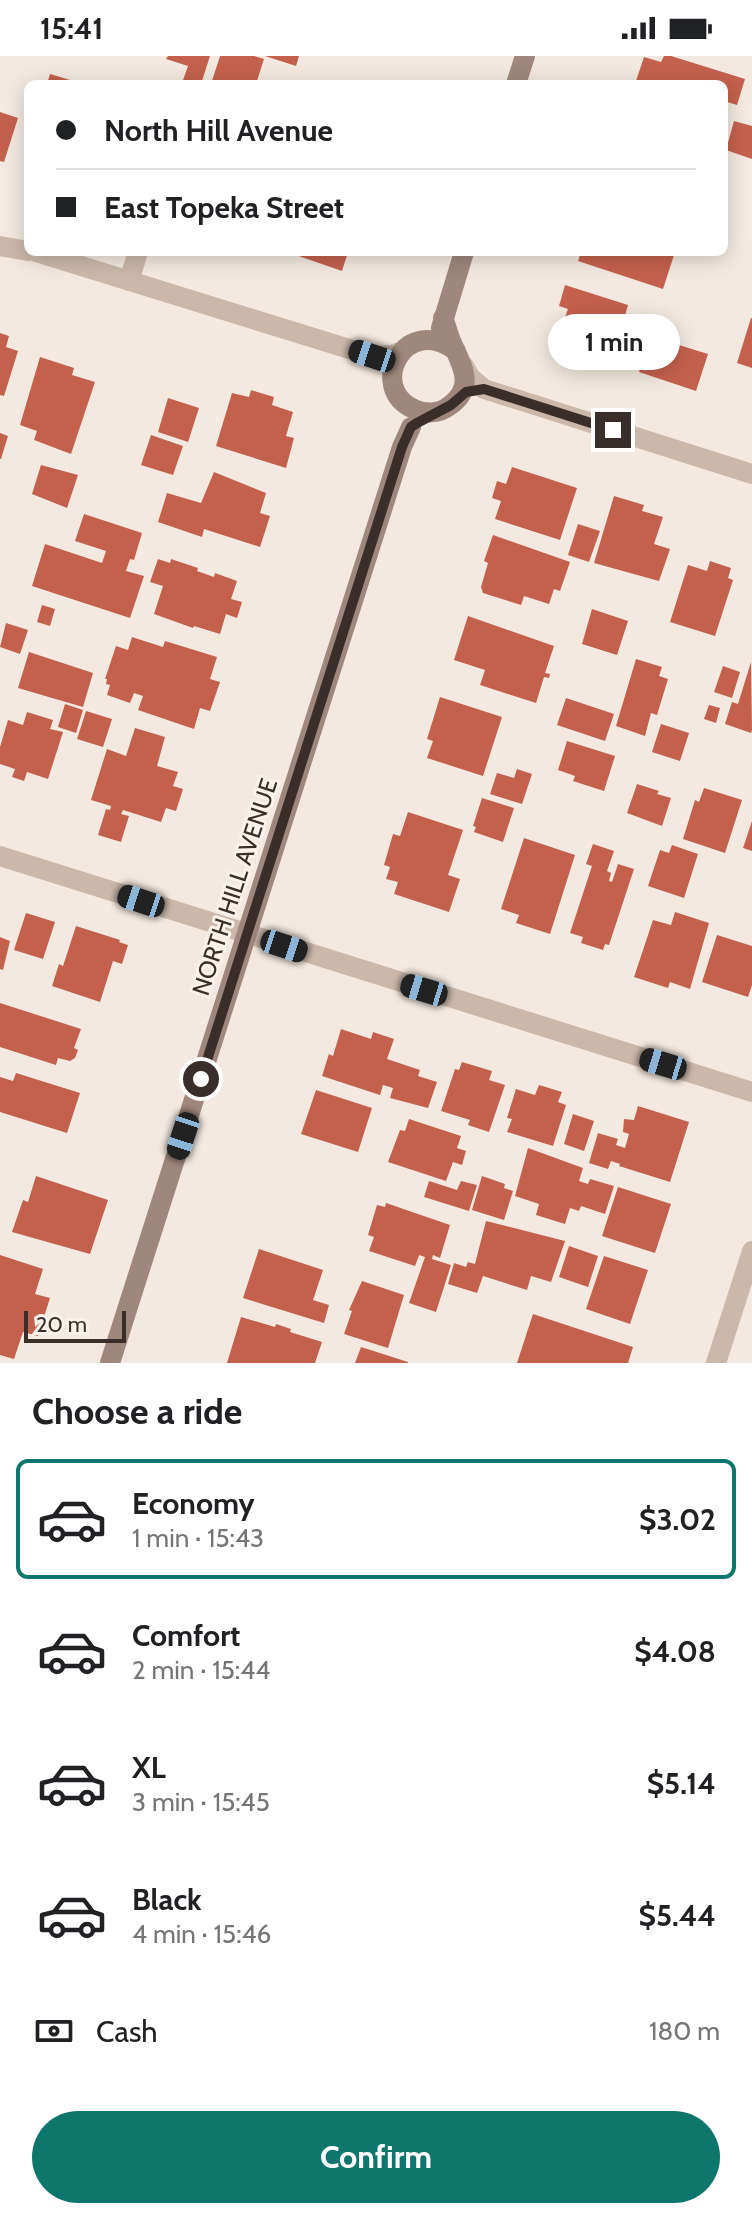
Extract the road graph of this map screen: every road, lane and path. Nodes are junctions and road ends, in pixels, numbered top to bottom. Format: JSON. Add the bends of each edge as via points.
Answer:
{"nodes":[{"id":1,"x":525,"y":56,"type":"edge"},
{"id":2,"x":517,"y":80,"type":"edge"},
{"id":3,"x":0,"y":246,"type":"edge"},
{"id":4,"x":24,"y":250,"type":"edge"},
{"id":5,"x":49,"y":256,"type":"edge"},
{"id":6,"x":137,"y":256,"type":"edge"},
{"id":7,"x":463,"y":256,"type":"edge"},
{"id":8,"x":129,"y":281,"type":"junction"},
{"id":9,"x":443,"y":318,"type":"junction"},
{"id":10,"x":423,"y":340,"type":"junction"},
{"id":11,"x":402,"y":351,"type":"junction"},
{"id":12,"x":372,"y":356,"type":"junction"},
{"id":13,"x":460,"y":359,"type":"junction"},
{"id":14,"x":484,"y":389,"type":"junction"},
{"id":15,"x":395,"y":390,"type":"junction"},
{"id":16,"x":459,"y":396,"type":"junction"},
{"id":17,"x":440,"y":411,"type":"junction"},
{"id":18,"x":411,"y":427,"type":"junction"},
{"id":19,"x":752,"y":474,"type":"edge"},
{"id":20,"x":0,"y":856,"type":"edge"},
{"id":21,"x":247,"y":935,"type":"junction"},
{"id":22,"x":752,"y":1092,"type":"edge"},
{"id":23,"x":752,"y":1251,"type":"edge"},
{"id":24,"x":110,"y":1363,"type":"edge"},
{"id":25,"x":716,"y":1363,"type":"edge"}],
"edges":[{"from":1,"to":2,"type":"street"},
{"from":3,"to":4,"type":"street"},
{"from":5,"to":8,"type":"street"},
{"from":6,"to":8,"type":"street"},
{"from":7,"to":9,"type":"street"},
{"from":8,"to":12,"type":"street"},
{"from":9,"to":10,"type":"street","via":[[442,327]]},
{"from":9,"to":13,"type":"street"},
{"from":10,"to":11,"type":"street"},
{"from":10,"to":13,"type":"street","via":[[435,340]]},
{"from":11,"to":12,"type":"street"},
{"from":11,"to":15,"type":"street","via":[[395,361]]},
{"from":12,"to":15,"type":"street","via":[[387,369]]},
{"from":13,"to":14,"type":"street"},
{"from":13,"to":16,"type":"street","via":[[464,385]]},
{"from":14,"to":16,"type":"street"},
{"from":14,"to":19,"type":"street"},
{"from":15,"to":17,"type":"street","via":[[416,410]]},
{"from":15,"to":18,"type":"street"},
{"from":16,"to":17,"type":"street"},
{"from":17,"to":18,"type":"street"},
{"from":18,"to":21,"type":"street","name":"NORTH HILL AVENUE"},
{"from":20,"to":21,"type":"street"},
{"from":21,"to":22,"type":"street"},
{"from":21,"to":24,"type":"street","name":"NORTH HILL AVENUE"},
{"from":23,"to":25,"type":"street"}]}
